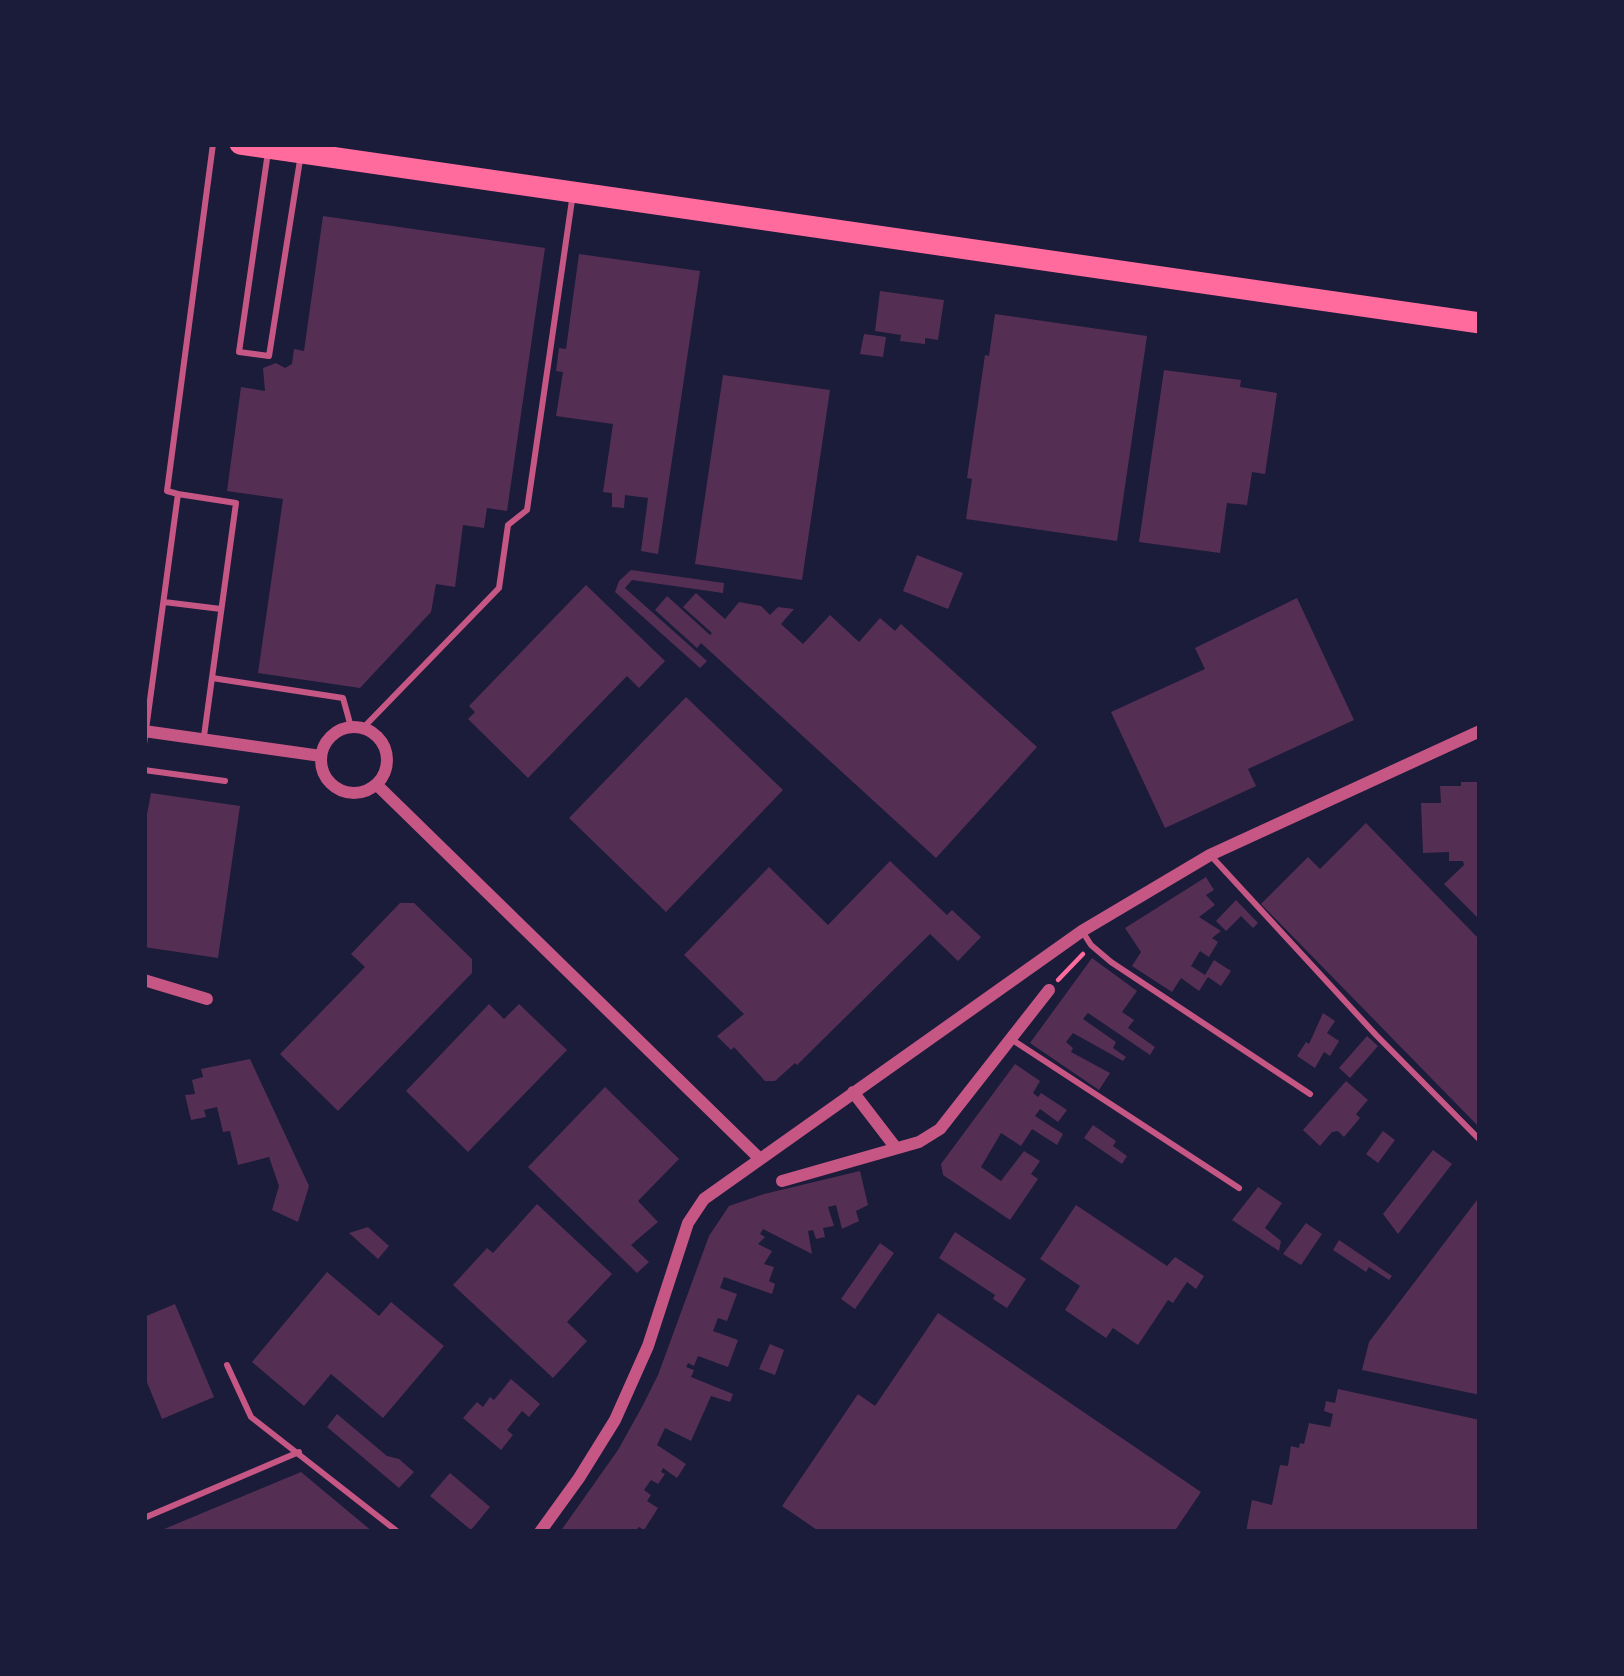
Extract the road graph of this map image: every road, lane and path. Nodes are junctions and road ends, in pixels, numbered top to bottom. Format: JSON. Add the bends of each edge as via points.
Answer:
{"nodes":[{"id":1,"x":213,"y":144,"type":"edge"},
{"id":2,"x":240,"y":144,"type":"edge"},
{"id":3,"x":268,"y":148,"type":"junction"},
{"id":4,"x":302,"y":153,"type":"junction"},
{"id":5,"x":572,"y":193,"type":"junction"},
{"id":6,"x":1480,"y":323,"type":"edge"},
{"id":7,"x":178,"y":494,"type":"junction"},
{"id":8,"x":164,"y":602,"type":"junction"},
{"id":9,"x":221,"y":609,"type":"junction"},
{"id":10,"x":212,"y":678,"type":"junction"},
{"id":11,"x":357,"y":728,"type":"junction"},
{"id":12,"x":1480,"y":730,"type":"edge"},
{"id":13,"x":145,"y":735,"type":"edge"},
{"id":14,"x":204,"y":740,"type":"junction"},
{"id":15,"x":320,"y":756,"type":"junction"},
{"id":16,"x":144,"y":770,"type":"edge"},
{"id":17,"x":226,"y":781,"type":"dead end"},
{"id":18,"x":377,"y":784,"type":"junction"},
{"id":19,"x":1210,"y":855,"type":"junction"},
{"id":20,"x":1082,"y":932,"type":"junction"},
{"id":21,"x":1090,"y":945,"type":"junction"},
{"id":22,"x":144,"y":980,"type":"edge"},
{"id":23,"x":1049,"y":990,"type":"joint"},
{"id":24,"x":208,"y":999,"type":"dead end"},
{"id":25,"x":1010,"y":1039,"type":"junction"},
{"id":26,"x":853,"y":1092,"type":"junction"},
{"id":27,"x":1310,"y":1094,"type":"dead end"},
{"id":28,"x":1480,"y":1139,"type":"edge"},
{"id":29,"x":896,"y":1148,"type":"junction"},
{"id":30,"x":759,"y":1158,"type":"junction"},
{"id":31,"x":782,"y":1181,"type":"dead end"},
{"id":32,"x":1239,"y":1188,"type":"dead end"},
{"id":33,"x":227,"y":1365,"type":"dead end"},
{"id":34,"x":299,"y":1452,"type":"junction"},
{"id":35,"x":144,"y":1518,"type":"edge"},
{"id":36,"x":398,"y":1532,"type":"edge"},
{"id":37,"x":540,"y":1532,"type":"edge"}],
"edges":[{"from":1,"to":7,"type":"lane","via":[[166,491]]},
{"from":2,"to":3,"type":"main road"},
{"from":3,"to":4,"type":"main road"},
{"from":3,"to":4,"type":"lane","via":[[239,352],[269,356]]},
{"from":4,"to":5,"type":"main road"},
{"from":5,"to":6,"type":"main road"},
{"from":5,"to":11,"type":"lane","via":[[527,510],[508,525],[499,588]]},
{"from":7,"to":8,"type":"lane"},
{"from":7,"to":9,"type":"lane","via":[[236,503]]},
{"from":8,"to":9,"type":"lane"},
{"from":8,"to":13,"type":"lane"},
{"from":9,"to":10,"type":"lane"},
{"from":10,"to":11,"type":"lane","via":[[343,698]]},
{"from":10,"to":14,"type":"lane"},
{"from":11,"to":15,"type":"street","via":[[327,740]]},
{"from":11,"to":18,"type":"street","via":[[386,752]]},
{"from":12,"to":19,"type":"street"},
{"from":13,"to":14,"type":"street"},
{"from":14,"to":15,"type":"street"},
{"from":15,"to":18,"type":"street","via":[[322,773],[340,791],[362,793]]},
{"from":16,"to":17,"type":"lane"},
{"from":18,"to":30,"type":"street"},
{"from":19,"to":20,"type":"street"},
{"from":19,"to":28,"type":"lane"},
{"from":20,"to":21,"type":"lane"},
{"from":20,"to":26,"type":"street"},
{"from":21,"to":23,"type":"path"},
{"from":21,"to":27,"type":"lane"},
{"from":22,"to":24,"type":"street"},
{"from":23,"to":25,"type":"street"},
{"from":25,"to":29,"type":"street","via":[[940,1129]]},
{"from":25,"to":32,"type":"lane"},
{"from":26,"to":29,"type":"street"},
{"from":26,"to":30,"type":"street"},
{"from":29,"to":31,"type":"street"},
{"from":30,"to":37,"type":"street","via":[[704,1198],[688,1223],[615,1420]]},
{"from":33,"to":34,"type":"lane","via":[[251,1417]]},
{"from":34,"to":35,"type":"lane"},
{"from":34,"to":36,"type":"lane"}]}
